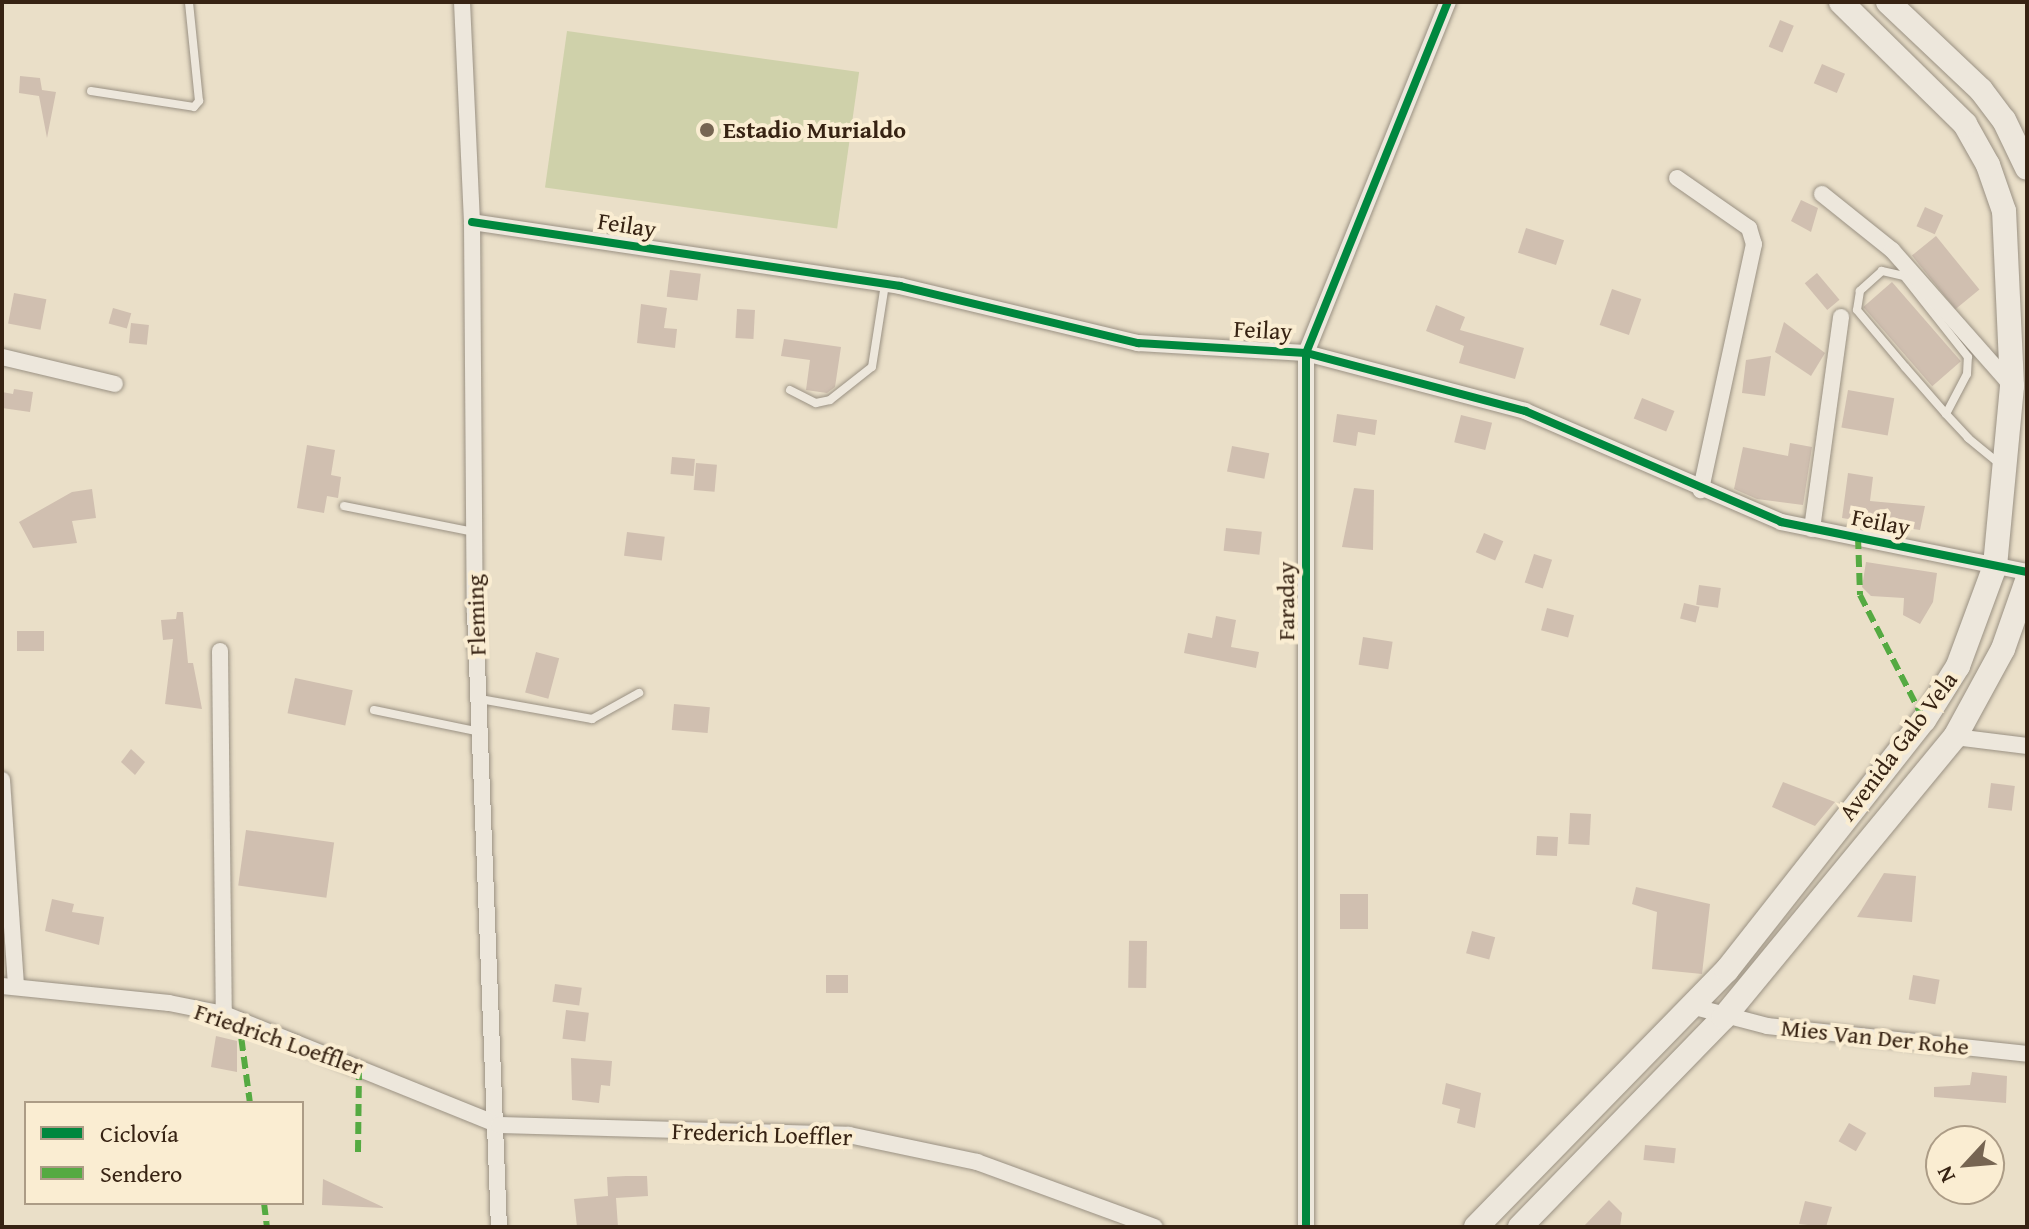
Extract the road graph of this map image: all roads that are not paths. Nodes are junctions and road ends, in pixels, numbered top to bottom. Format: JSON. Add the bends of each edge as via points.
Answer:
{"nodes":[{"id":1,"x":189,"y":2,"type":"edge"},
{"id":2,"x":462,"y":2,"type":"edge"},
{"id":3,"x":1448,"y":2,"type":"edge"},
{"id":4,"x":1841,"y":2,"type":"edge"},
{"id":5,"x":1888,"y":2,"type":"edge"},
{"id":6,"x":91,"y":91,"type":"dead end"},
{"id":7,"x":2027,"y":168,"type":"edge"},
{"id":8,"x":1677,"y":178,"type":"dead end"},
{"id":9,"x":1822,"y":194,"type":"dead end"},
{"id":10,"x":472,"y":222,"type":"junction"},
{"id":11,"x":885,"y":284,"type":"junction"},
{"id":12,"x":1841,"y":317,"type":"dead end"},
{"id":13,"x":1306,"y":353,"type":"junction"},
{"id":14,"x":2,"y":357,"type":"edge"},
{"id":15,"x":115,"y":384,"type":"dead end"},
{"id":16,"x":2012,"y":386,"type":"junction"},
{"id":17,"x":790,"y":390,"type":"dead end"},
{"id":18,"x":1946,"y":414,"type":"junction"},
{"id":19,"x":2007,"y":468,"type":"junction"},
{"id":20,"x":1701,"y":490,"type":"junction"},
{"id":21,"x":344,"y":506,"type":"dead end"},
{"id":22,"x":1812,"y":529,"type":"junction"},
{"id":23,"x":474,"y":532,"type":"junction"},
{"id":24,"x":1995,"y":566,"type":"junction"},
{"id":25,"x":2027,"y":572,"type":"edge"},
{"id":26,"x":2027,"y":581,"type":"edge"},
{"id":27,"x":220,"y":651,"type":"dead end"},
{"id":28,"x":639,"y":693,"type":"dead end"},
{"id":29,"x":480,"y":699,"type":"junction"},
{"id":30,"x":374,"y":710,"type":"dead end"},
{"id":31,"x":481,"y":732,"type":"junction"},
{"id":32,"x":1955,"y":737,"type":"junction"},
{"id":33,"x":2027,"y":746,"type":"edge"},
{"id":34,"x":2,"y":780,"type":"edge"},
{"id":35,"x":9,"y":986,"type":"edge"},
{"id":36,"x":1691,"y":1006,"type":"junction"},
{"id":37,"x":224,"y":1014,"type":"junction"},
{"id":38,"x":1724,"y":1017,"type":"junction"},
{"id":39,"x":2027,"y":1054,"type":"edge"},
{"id":40,"x":499,"y":1125,"type":"junction"},
{"id":41,"x":499,"y":1227,"type":"edge"},
{"id":42,"x":1155,"y":1227,"type":"edge"},
{"id":43,"x":1306,"y":1227,"type":"edge"},
{"id":44,"x":1476,"y":1227,"type":"edge"},
{"id":45,"x":1520,"y":1227,"type":"edge"}],
"edges":[{"from":1,"to":6,"type":"lane","via":[[199,101],[194,107]]},
{"from":2,"to":10,"type":"street","name":"Fleming"},
{"from":3,"to":13,"type":"street","name":"Faraday"},
{"from":4,"to":16,"type":"main road","name":"Avenida Galo Vela","via":[[1951,106],[1988,165],[2008,235]]},
{"from":5,"to":7,"type":"main road","via":[[1981,90],[2004,120]]},
{"from":8,"to":20,"type":"street","via":[[1749,228],[1754,244]]},
{"from":9,"to":16,"type":"street","via":[[1892,250]]},
{"from":10,"to":11,"type":"street","name":"Feilay"},
{"from":10,"to":23,"type":"street","name":"Fleming"},
{"from":11,"to":13,"type":"street","name":"Feilay","via":[[1138,343]]},
{"from":11,"to":17,"type":"lane","via":[[872,367],[830,400],[816,403]]},
{"from":12,"to":22,"type":"street"},
{"from":13,"to":20,"type":"street","name":"Feilay","via":[[1525,411]]},
{"from":13,"to":43,"type":"street","name":"Faraday"},
{"from":14,"to":15,"type":"street"},
{"from":16,"to":19,"type":"main road","name":"Avenida Galo Vela"},
{"from":18,"to":18,"type":"lane","via":[[1857,310],[1860,291],[1882,271],[1904,276],[1968,357],[1967,374]]},
{"from":18,"to":19,"type":"lane"},
{"from":19,"to":24,"type":"main road","name":"Avenida Galo Vela"},
{"from":20,"to":22,"type":"street","name":"Feilay"},
{"from":21,"to":23,"type":"lane"},
{"from":22,"to":24,"type":"street","name":"Feilay"},
{"from":23,"to":29,"type":"street","name":"Fleming"},
{"from":24,"to":25,"type":"street","name":"Feilay"},
{"from":24,"to":36,"type":"main road","name":"Avenida Galo Vela","via":[[1958,666],[1924,720],[1727,970]]},
{"from":26,"to":32,"type":"main road","name":"Avenida Galo Vela","via":[[2003,649]]},
{"from":27,"to":37,"type":"street"},
{"from":28,"to":29,"type":"lane","via":[[592,719]]},
{"from":29,"to":31,"type":"street","name":"Fleming"},
{"from":30,"to":31,"type":"lane"},
{"from":31,"to":40,"type":"street","name":"Fleming"},
{"from":32,"to":33,"type":"street"},
{"from":32,"to":38,"type":"main road","name":"Avenida Galo Vela"},
{"from":34,"to":35,"type":"street"},
{"from":35,"to":37,"type":"street","name":"Friedrich Loeffler"},
{"from":36,"to":38,"type":"street","name":"Mies Van Der Rohe"},
{"from":36,"to":44,"type":"main road","name":"Avenida Galo Vela"},
{"from":37,"to":40,"type":"street","name":"Friedrich Loeffler"},
{"from":38,"to":39,"type":"street","name":"Mies Van Der Rohe"},
{"from":38,"to":45,"type":"main road","name":"Avenida Galo Vela"},
{"from":40,"to":41,"type":"street","name":"Fleming"},
{"from":40,"to":42,"type":"street","name":"Frederich Loeffler","via":[[849,1135],[977,1162]]}]}
